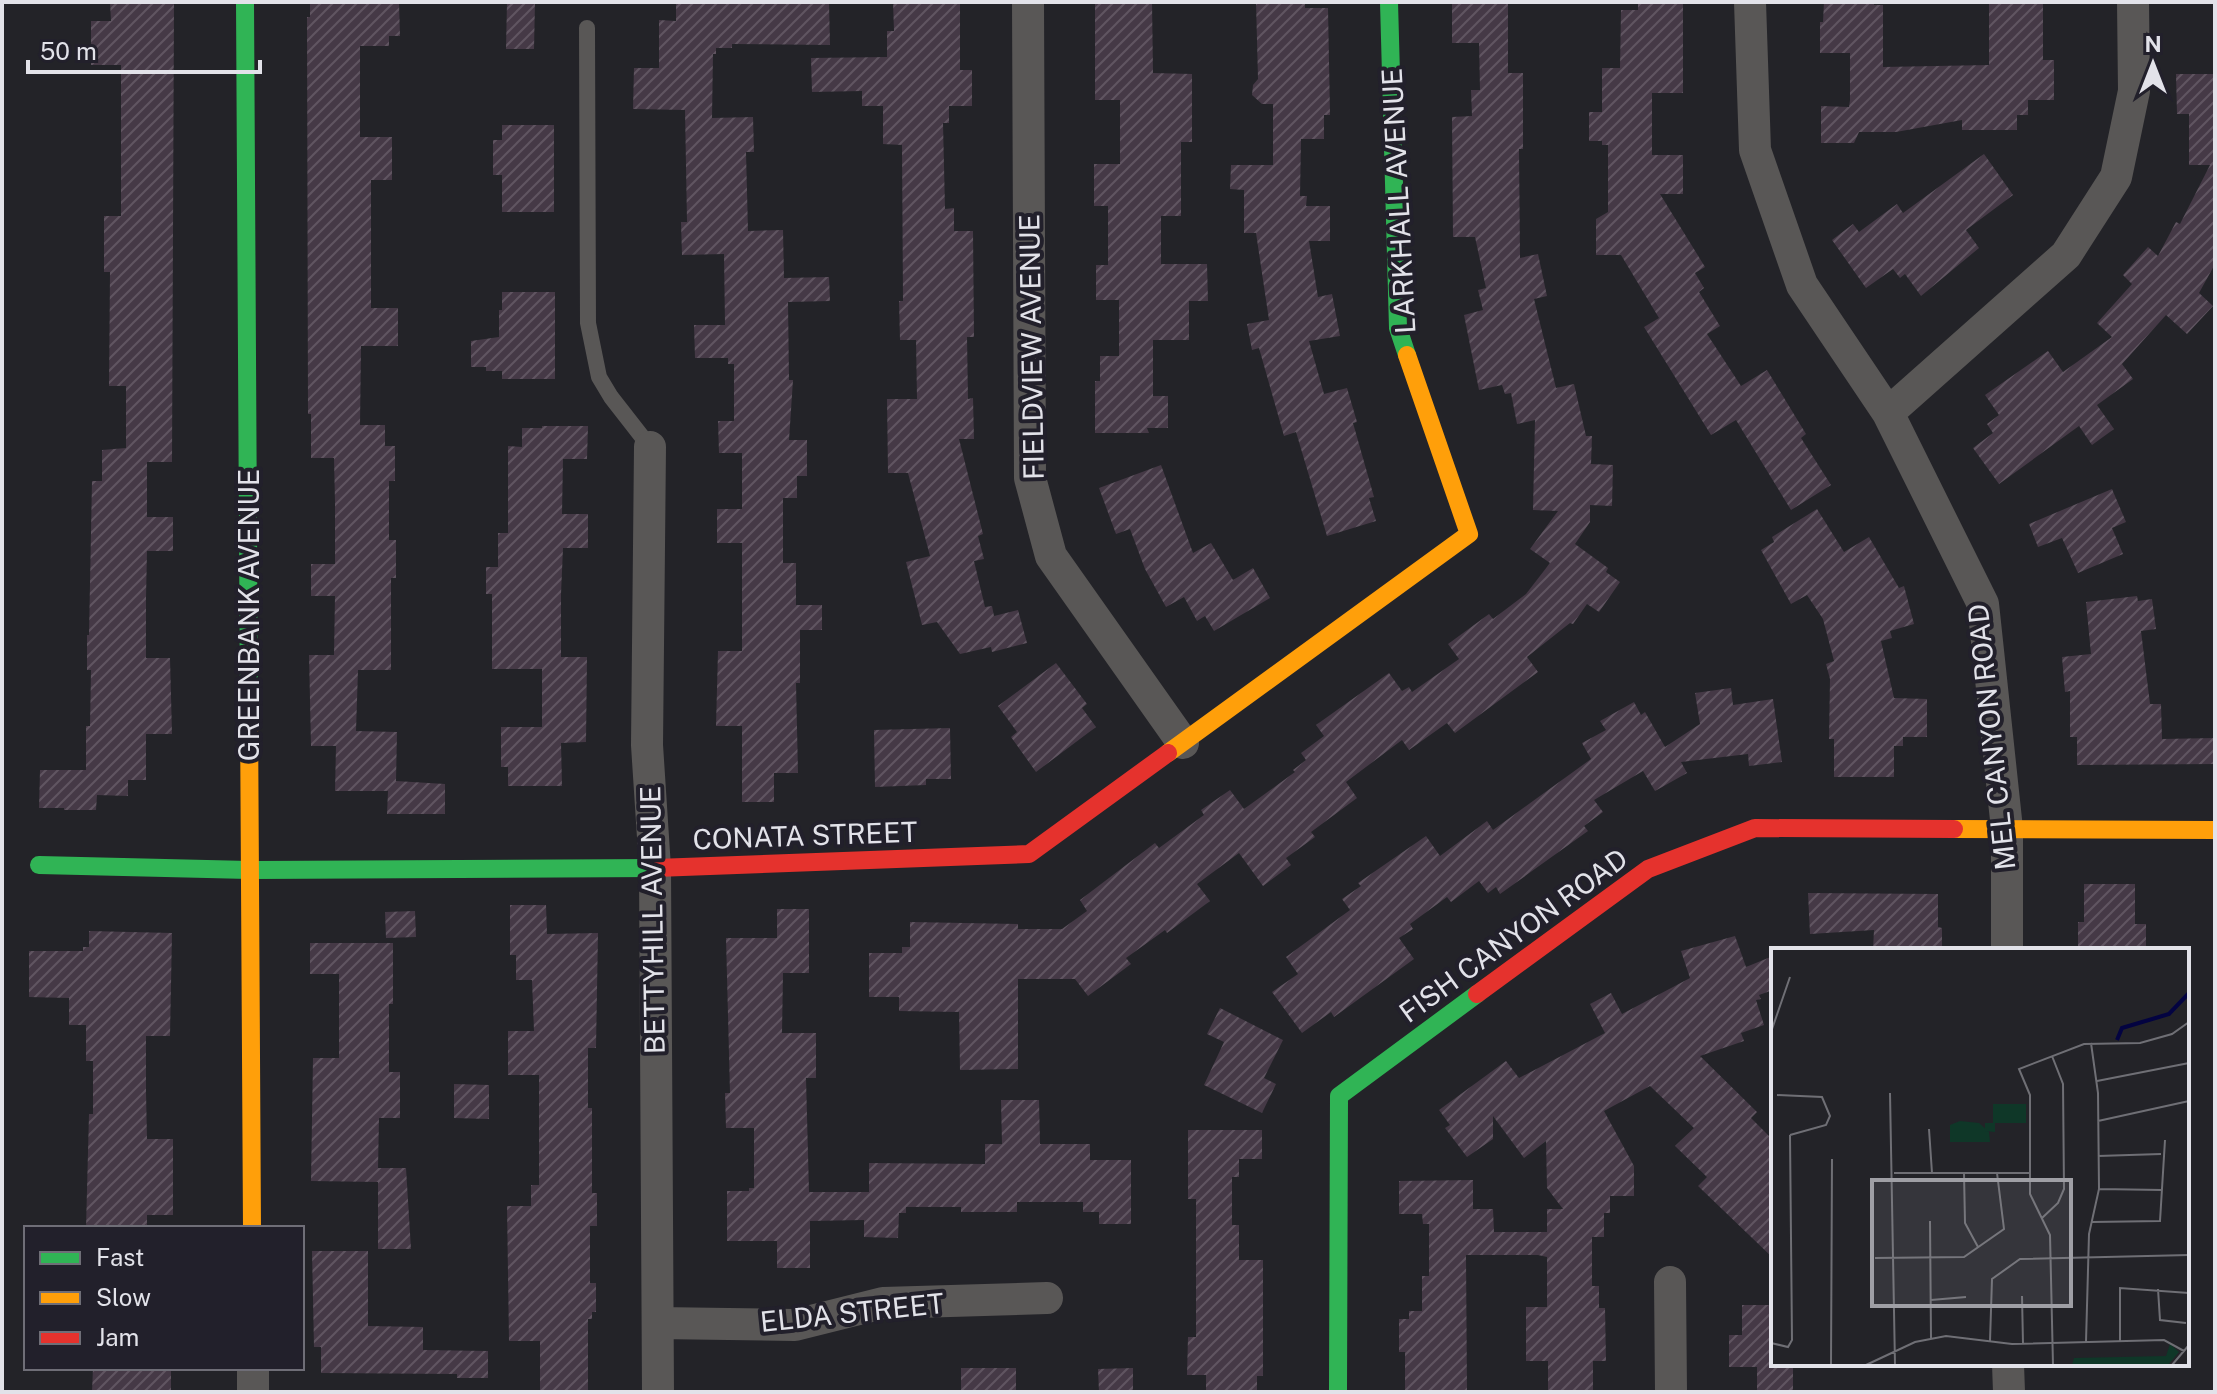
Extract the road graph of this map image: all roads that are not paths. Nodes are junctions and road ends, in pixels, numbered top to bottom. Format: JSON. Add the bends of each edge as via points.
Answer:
{"nodes":[{"id":1,"x":245,"y":2,"type":"edge"},
{"id":2,"x":1028,"y":2,"type":"edge"},
{"id":3,"x":1389,"y":2,"type":"edge"},
{"id":4,"x":1750,"y":2,"type":"edge"},
{"id":5,"x":2133,"y":2,"type":"edge"},
{"id":6,"x":587,"y":28,"type":"dead end"},
{"id":7,"x":1888,"y":413,"type":"junction"},
{"id":8,"x":650,"y":447,"type":"joint"},
{"id":9,"x":1469,"y":534,"type":"joint"},
{"id":10,"x":1183,"y":743,"type":"junction"},
{"id":11,"x":2007,"y":829,"type":"junction"},
{"id":12,"x":2215,"y":830,"type":"edge"},
{"id":13,"x":39,"y":865,"type":"dead end"},
{"id":14,"x":655,"y":868,"type":"junction"},
{"id":15,"x":249,"y":870,"type":"junction"},
{"id":16,"x":2007,"y":948,"type":"edge"},
{"id":17,"x":252,"y":1226,"type":"edge"},
{"id":18,"x":1670,"y":1282,"type":"dead end"},
{"id":19,"x":1047,"y":1298,"type":"dead end"},
{"id":20,"x":658,"y":1323,"type":"junction"},
{"id":21,"x":2008,"y":1366,"type":"edge"},
{"id":22,"x":253,"y":1370,"type":"edge"},
{"id":23,"x":253,"y":1392,"type":"edge"},
{"id":24,"x":658,"y":1392,"type":"edge"},
{"id":25,"x":1338,"y":1392,"type":"edge"},
{"id":26,"x":1671,"y":1392,"type":"edge"},
{"id":27,"x":2009,"y":1392,"type":"edge"}],
"edges":[{"from":1,"to":15,"type":"street","name":"GREENBANK AVENUE"},
{"from":2,"to":10,"type":"street","name":"FIELDVIEW AVENUE","via":[[1030,478],[1051,556]]},
{"from":3,"to":9,"type":"street","name":"LARKHALL AVENUE","via":[[1398,328]]},
{"from":4,"to":7,"type":"street","name":"MEL CANYON ROAD","via":[[1755,150],[1802,285]]},
{"from":5,"to":7,"type":"street","via":[[2134,91],[2116,177],[2066,255]]},
{"from":6,"to":8,"type":"lane","via":[[588,323],[599,377]]},
{"from":7,"to":11,"type":"street","name":"MEL CANYON ROAD","via":[[1983,604]]},
{"from":8,"to":14,"type":"street","name":"BETTYHILL AVENUE","via":[[647,745]]},
{"from":9,"to":10,"type":"street","name":"CONATA STREET"},
{"from":10,"to":14,"type":"street","name":"CONATA STREET","via":[[1029,854]]},
{"from":11,"to":12,"type":"street","name":"FISH CANYON ROAD"},
{"from":11,"to":16,"type":"street","name":"MEL CANYON ROAD"},
{"from":11,"to":25,"type":"street","name":"FISH CANYON ROAD","via":[[1755,828],[1648,869],[1339,1096]]},
{"from":13,"to":15,"type":"street","name":"CONATA STREET"},
{"from":14,"to":15,"type":"street","name":"CONATA STREET"},
{"from":14,"to":20,"type":"street","name":"BETTYHILL AVENUE"},
{"from":15,"to":17,"type":"street","name":"GREENBANK AVENUE"},
{"from":18,"to":26,"type":"street"},
{"from":19,"to":20,"type":"street","name":"ELDA STREET","via":[[883,1303],[795,1325]]},
{"from":20,"to":24,"type":"street","name":"BETTYHILL AVENUE"},
{"from":21,"to":27,"type":"street"},
{"from":22,"to":23,"type":"street"}]}
